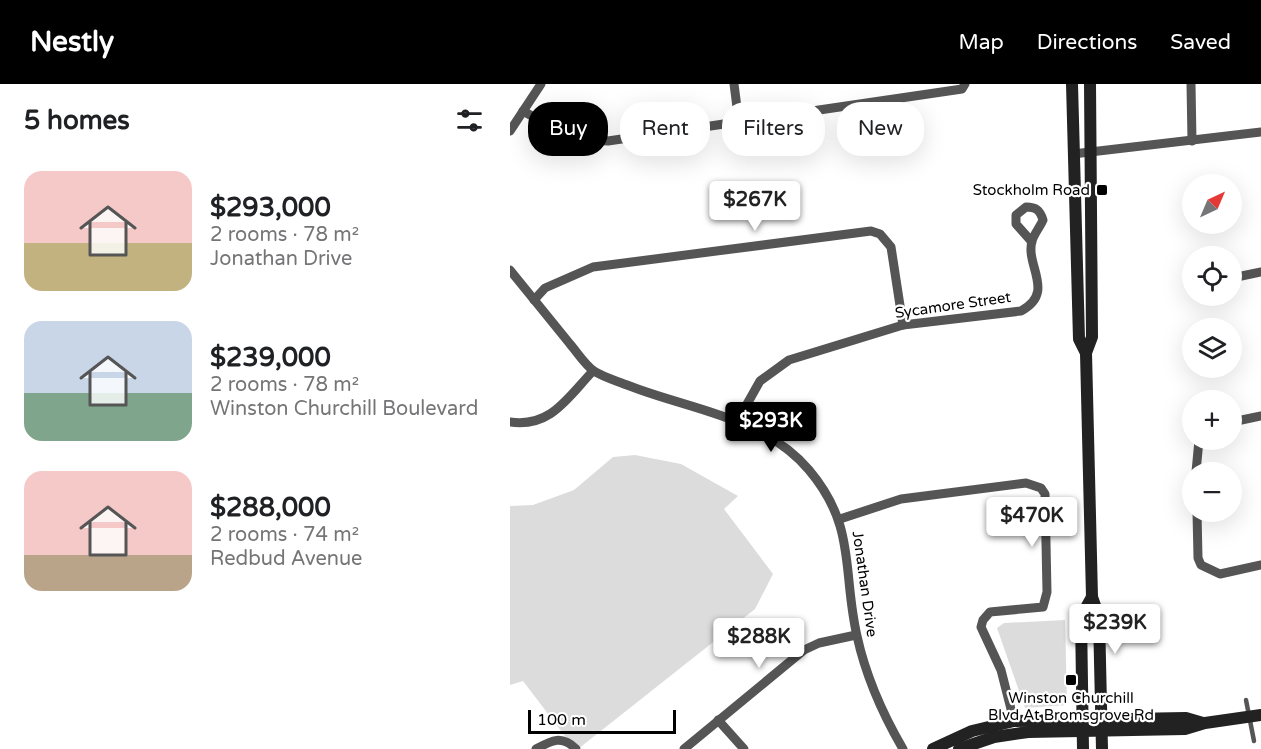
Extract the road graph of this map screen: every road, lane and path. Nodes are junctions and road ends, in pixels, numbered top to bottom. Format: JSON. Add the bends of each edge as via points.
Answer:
{"nodes":[{"id":1,"x":541,"y":84,"type":"edge"},
{"id":2,"x":734,"y":84,"type":"edge"},
{"id":3,"x":965,"y":84,"type":"edge"},
{"id":4,"x":1072,"y":84,"type":"edge"},
{"id":5,"x":1090,"y":84,"type":"edge"},
{"id":6,"x":1191,"y":84,"type":"edge"},
{"id":7,"x":736,"y":102,"type":"edge"},
{"id":8,"x":825,"y":110,"type":"edge"},
{"id":9,"x":523,"y":111,"type":"junction"},
{"id":10,"x":722,"y":125,"type":"edge"},
{"id":11,"x":510,"y":131,"type":"edge"},
{"id":12,"x":1261,"y":132,"type":"edge"},
{"id":13,"x":1192,"y":141,"type":"junction"},
{"id":14,"x":1092,"y":152,"type":"junction"},
{"id":15,"x":1073,"y":154,"type":"junction"},
{"id":16,"x":1032,"y":242,"type":"dead end"},
{"id":17,"x":510,"y":270,"type":"edge"},
{"id":18,"x":1261,"y":272,"type":"edge"},
{"id":19,"x":1242,"y":276,"type":"edge"},
{"id":20,"x":534,"y":300,"type":"junction"},
{"id":21,"x":903,"y":325,"type":"junction"},
{"id":22,"x":1086,"y":353,"type":"junction"},
{"id":23,"x":593,"y":371,"type":"junction"},
{"id":24,"x":1261,"y":416,"type":"edge"},
{"id":25,"x":738,"y":420,"type":"junction"},
{"id":26,"x":1242,"y":420,"type":"edge"},
{"id":27,"x":510,"y":422,"type":"edge"},
{"id":28,"x":840,"y":519,"type":"junction"},
{"id":29,"x":1197,"y":522,"type":"edge"},
{"id":30,"x":1261,"y":565,"type":"edge"},
{"id":31,"x":1092,"y":597,"type":"junction"},
{"id":32,"x":856,"y":635,"type":"junction"},
{"id":33,"x":1246,"y":700,"type":"dead end"},
{"id":34,"x":1255,"y":716,"type":"edge"},
{"id":35,"x":718,"y":720,"type":"junction"},
{"id":36,"x":1014,"y":721,"type":"junction"},
{"id":37,"x":1083,"y":725,"type":"junction"},
{"id":38,"x":1102,"y":726,"type":"junction"},
{"id":39,"x":1254,"y":741,"type":"dead end"},
{"id":40,"x":536,"y":749,"type":"edge"},
{"id":41,"x":576,"y":749,"type":"edge"},
{"id":42,"x":684,"y":749,"type":"edge"},
{"id":43,"x":744,"y":749,"type":"edge"},
{"id":44,"x":903,"y":749,"type":"edge"},
{"id":45,"x":933,"y":749,"type":"edge"},
{"id":46,"x":958,"y":749,"type":"edge"},
{"id":47,"x":1083,"y":749,"type":"edge"},
{"id":48,"x":1102,"y":749,"type":"edge"}],
"edges":[{"from":1,"to":9,"type":"street"},
{"from":2,"to":7,"type":"street"},
{"from":3,"to":8,"type":"street","via":[[962,89]]},
{"from":4,"to":15,"type":"main road"},
{"from":5,"to":14,"type":"main road"},
{"from":6,"to":13,"type":"street"},
{"from":9,"to":10,"type":"street","via":[[573,139],[608,141]]},
{"from":9,"to":11,"type":"street"},
{"from":12,"to":13,"type":"street"},
{"from":13,"to":14,"type":"street"},
{"from":14,"to":15,"type":"street"},
{"from":14,"to":22,"type":"main road","via":[[1092,338]]},
{"from":15,"to":22,"type":"main road","via":[[1079,339]]},
{"from":16,"to":21,"type":"street","name":"Sycamore Street","via":[[1038,289],[1030,306],[1021,311]]},
{"from":17,"to":20,"type":"street","name":"Jonathan Drive"},
{"from":18,"to":19,"type":"street"},
{"from":20,"to":21,"type":"street","via":[[545,288],[593,267],[871,231],[880,234],[891,247]]},
{"from":20,"to":23,"type":"street","name":"Jonathan Drive"},
{"from":21,"to":25,"type":"street","name":"Sycamore Street","via":[[778,366],[760,381]]},
{"from":22,"to":31,"type":"main road"},
{"from":23,"to":25,"type":"street","name":"Jonathan Drive","via":[[653,395]]},
{"from":23,"to":27,"type":"street","via":[[549,417],[520,424]]},
{"from":24,"to":26,"type":"street"},
{"from":25,"to":28,"type":"street","name":"Jonathan Drive","via":[[772,438],[808,468]]},
{"from":28,"to":32,"type":"street","name":"Jonathan Drive","via":[[847,547]]},
{"from":28,"to":36,"type":"street","via":[[902,499],[1026,483],[1041,488],[1045,494],[1047,592],[1043,607],[990,612],[981,627],[1001,670]]},
{"from":29,"to":30,"type":"street","via":[[1201,565],[1220,574]]},
{"from":31,"to":37,"type":"main road","via":[[1081,617]]},
{"from":31,"to":38,"type":"main road","via":[[1099,617]]},
{"from":32,"to":35,"type":"street","via":[[804,650]]},
{"from":32,"to":44,"type":"street","name":"Jonathan Drive","via":[[872,688]]},
{"from":33,"to":34,"type":"lane"},
{"from":34,"to":38,"type":"main road","via":[[1204,723],[1186,718]]},
{"from":34,"to":39,"type":"lane"},
{"from":35,"to":42,"type":"street"},
{"from":35,"to":43,"type":"street"},
{"from":36,"to":37,"type":"main road"},
{"from":36,"to":45,"type":"main road","via":[[972,731]]},
{"from":37,"to":38,"type":"main road"},
{"from":37,"to":46,"type":"main road","via":[[1010,734]]},
{"from":37,"to":47,"type":"main road"},
{"from":38,"to":48,"type":"main road"},
{"from":40,"to":41,"type":"street","via":[[554,739],[564,740]]}]}
